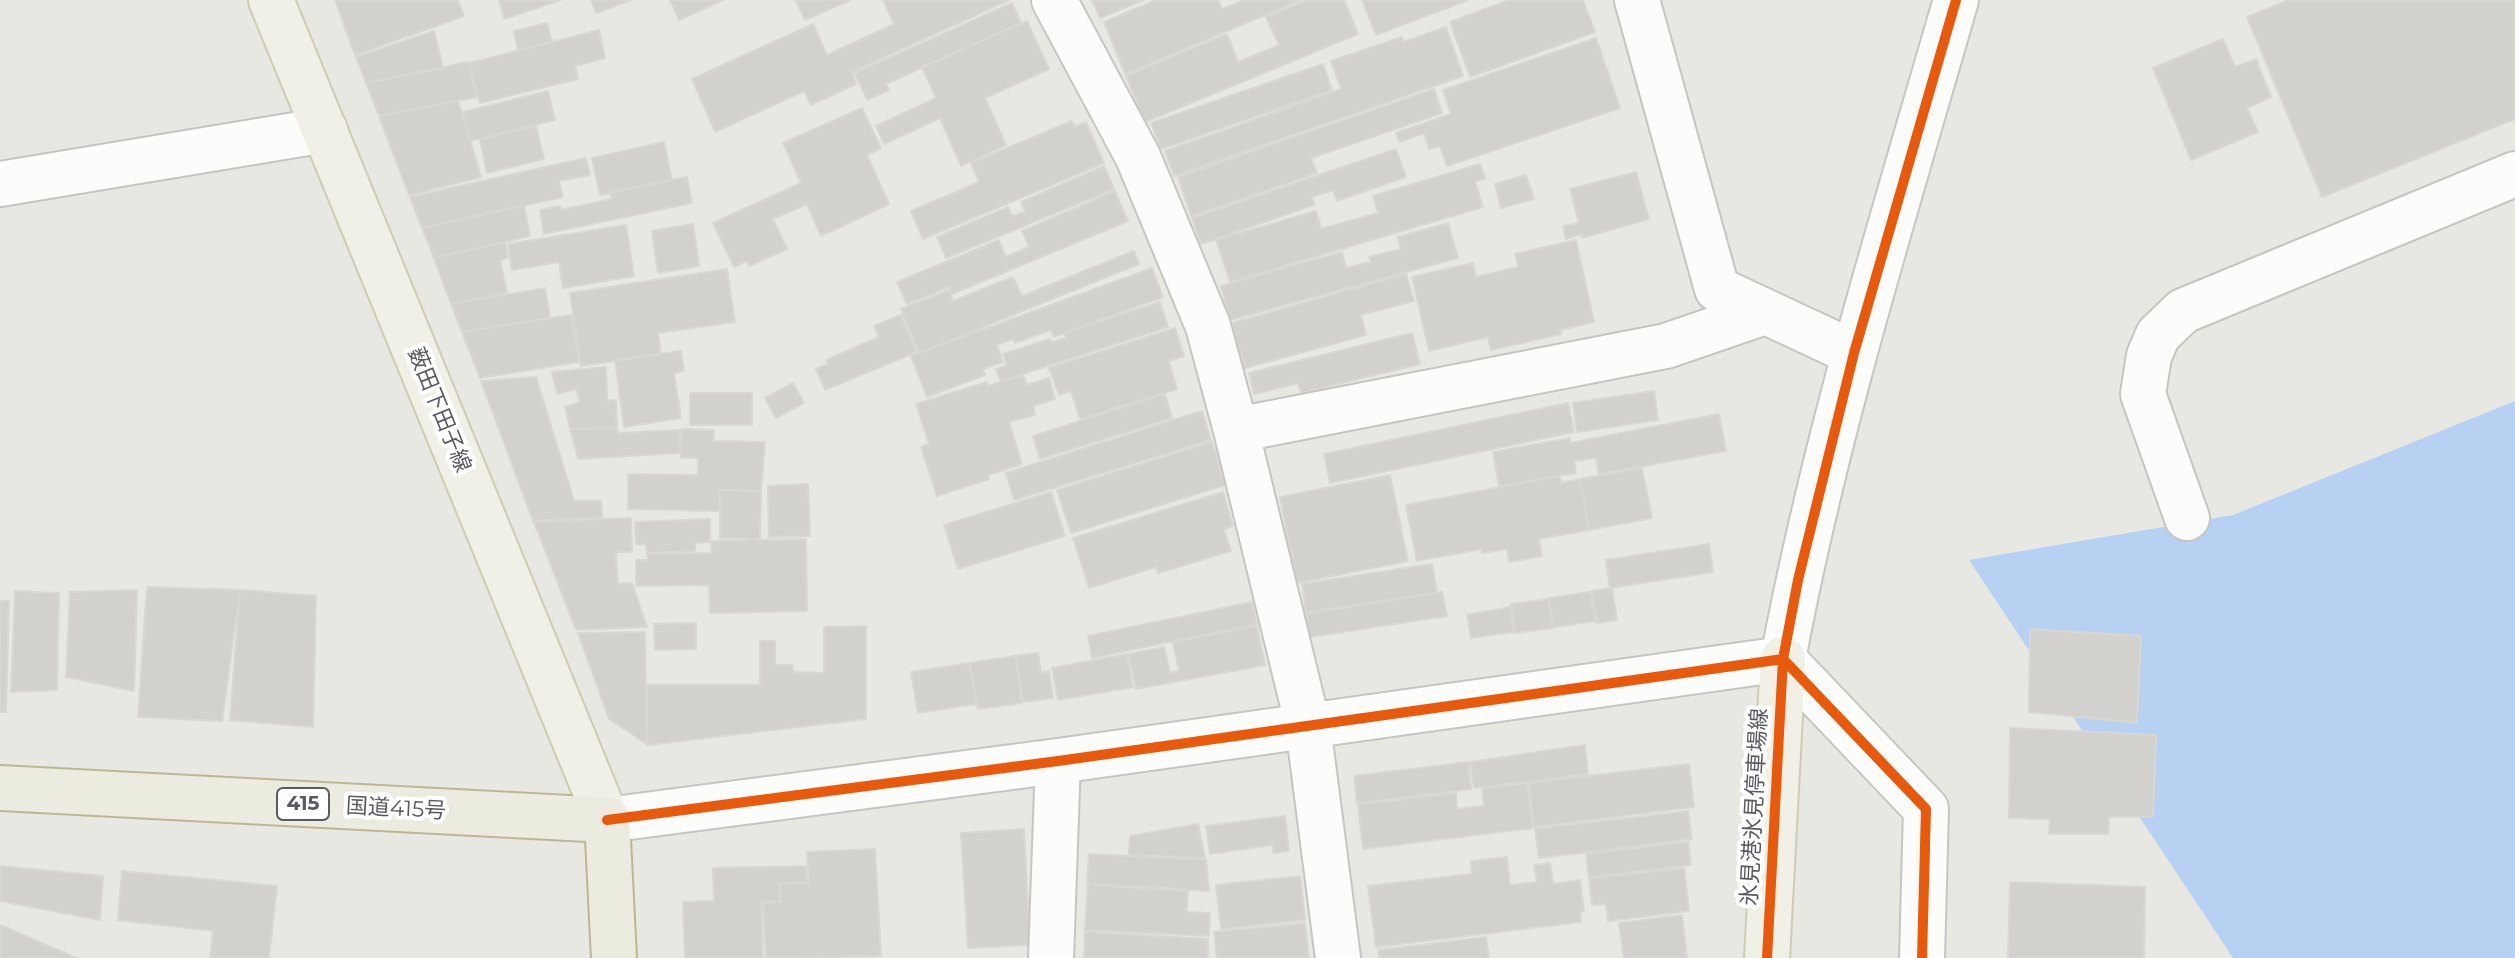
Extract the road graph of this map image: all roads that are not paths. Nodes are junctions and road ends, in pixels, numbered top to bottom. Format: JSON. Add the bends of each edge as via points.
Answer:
{"nodes":[{"id":1,"x":271,"y":0,"type":"edge"},
{"id":2,"x":1054,"y":0,"type":"edge"},
{"id":3,"x":1637,"y":0,"type":"edge"},
{"id":4,"x":1956,"y":0,"type":"edge"},
{"id":5,"x":325,"y":130,"type":"junction"},
{"id":6,"x":2515,"y":174,"type":"edge"},
{"id":7,"x":0,"y":184,"type":"edge"},
{"id":8,"x":1765,"y":312,"type":"junction"},
{"id":9,"x":1854,"y":353,"type":"junction"},
{"id":10,"x":1236,"y":430,"type":"junction"},
{"id":11,"x":2187,"y":518,"type":"dead end"},
{"id":12,"x":1783,"y":659,"type":"junction"},
{"id":13,"x":1308,"y":726,"type":"junction"},
{"id":14,"x":1058,"y":761,"type":"junction"},
{"id":15,"x":0,"y":788,"type":"edge"},
{"id":16,"x":607,"y":820,"type":"junction"},
{"id":17,"x":614,"y":958,"type":"edge"},
{"id":18,"x":1051,"y":958,"type":"edge"},
{"id":19,"x":1338,"y":958,"type":"edge"},
{"id":20,"x":1767,"y":958,"type":"edge"},
{"id":21,"x":1922,"y":958,"type":"edge"}],
"edges":[{"from":1,"to":5,"type":"main road","name":"薮田下田子線"},
{"from":2,"to":10,"type":"street","via":[[1138,157],[1208,326]]},
{"from":3,"to":8,"type":"street","via":[[1717,289]]},
{"from":4,"to":9,"type":"street"},
{"from":5,"to":7,"type":"street"},
{"from":5,"to":16,"type":"main road","name":"薮田下田子線"},
{"from":6,"to":11,"type":"street","via":[[2183,311],[2158,335],[2143,394]]},
{"from":8,"to":9,"type":"street"},
{"from":8,"to":10,"type":"street","via":[[1666,346]]},
{"from":9,"to":12,"type":"street"},
{"from":10,"to":13,"type":"street"},
{"from":12,"to":13,"type":"street"},
{"from":12,"to":20,"type":"main road","name":"氷見港氷見停車場線"},
{"from":12,"to":21,"type":"street","via":[[1926,809]]},
{"from":13,"to":14,"type":"street"},
{"from":13,"to":19,"type":"street"},
{"from":14,"to":16,"type":"street"},
{"from":14,"to":18,"type":"street"},
{"from":15,"to":16,"type":"highway","name":"国道415号","number":"415"},
{"from":16,"to":17,"type":"highway"}]}
